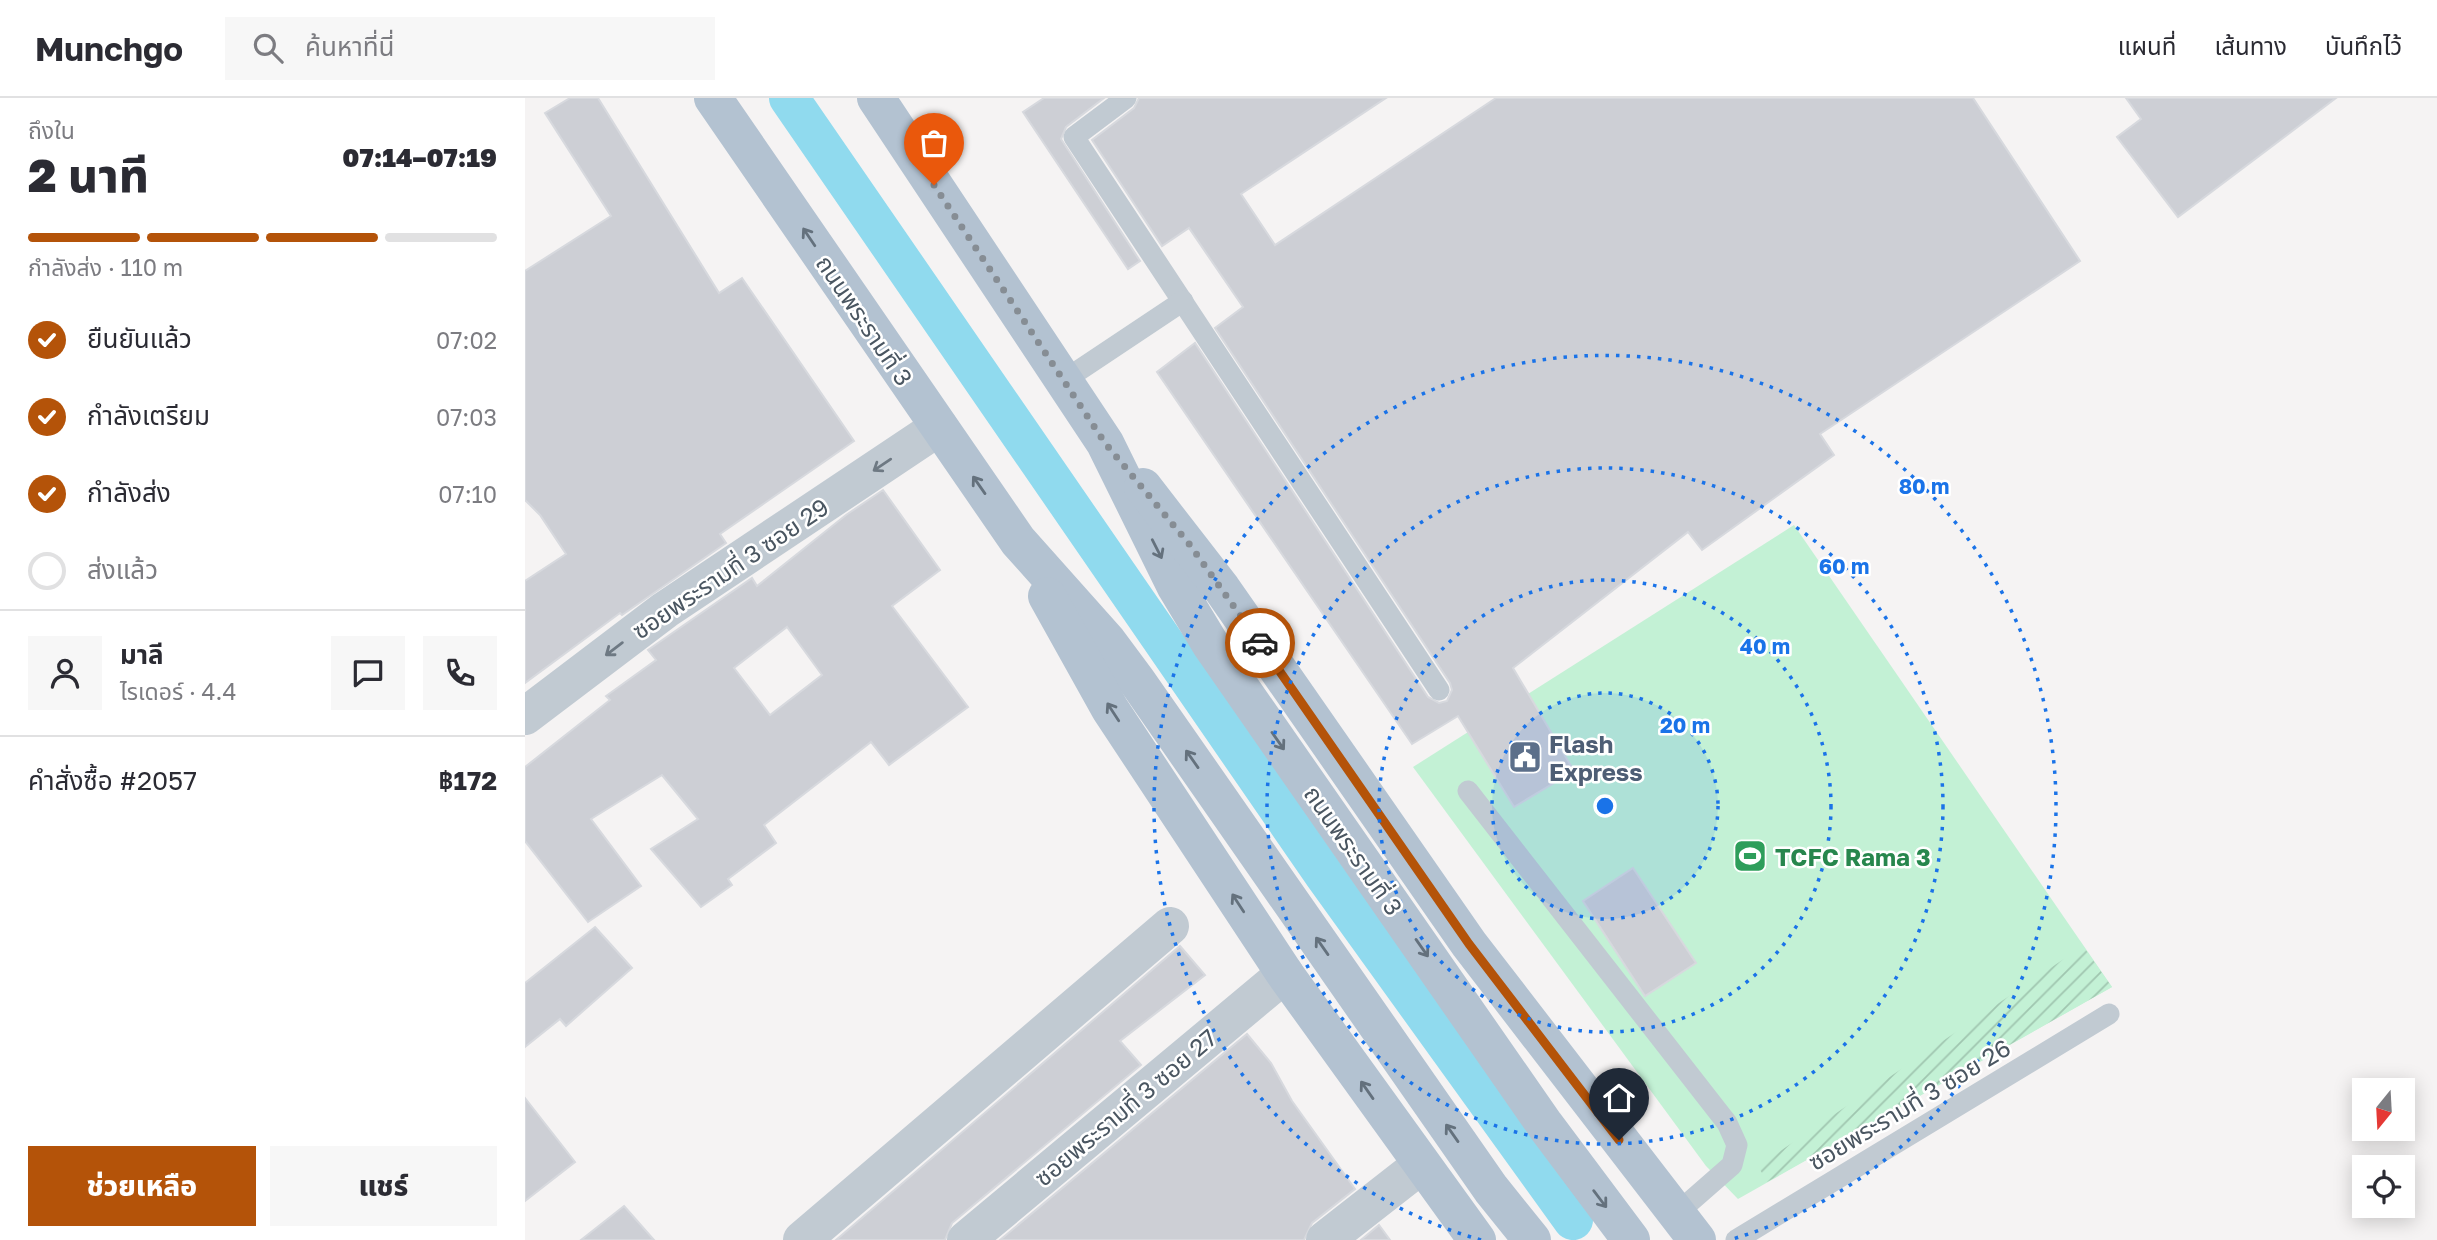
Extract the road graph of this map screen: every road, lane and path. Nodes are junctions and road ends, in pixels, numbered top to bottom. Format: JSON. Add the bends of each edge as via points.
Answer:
{"nodes":[{"id":1,"x":713,"y":98,"type":"edge"},
{"id":2,"x":876,"y":98,"type":"edge"},
{"id":3,"x":1126,"y":98,"type":"edge"},
{"id":4,"x":1182,"y":301,"type":"junction"},
{"id":5,"x":1063,"y":381,"type":"junction"},
{"id":6,"x":939,"y":427,"type":"junction"},
{"id":7,"x":1105,"y":443,"type":"junction"},
{"id":8,"x":1018,"y":541,"type":"junction"},
{"id":9,"x":1439,"y":690,"type":"dead end"},
{"id":10,"x":525,"y":716,"type":"edge"},
{"id":11,"x":1468,"y":791,"type":"dead end"},
{"id":12,"x":1170,"y":926,"type":"dead end"},
{"id":13,"x":1285,"y":974,"type":"junction"},
{"id":14,"x":2109,"y":1014,"type":"dead end"},
{"id":15,"x":1421,"y":1165,"type":"junction"},
{"id":16,"x":1687,"y":1227,"type":"edge"},
{"id":17,"x":801,"y":1240,"type":"edge"},
{"id":18,"x":966,"y":1240,"type":"edge"},
{"id":19,"x":1325,"y":1240,"type":"edge"},
{"id":20,"x":1478,"y":1240,"type":"edge"},
{"id":21,"x":1532,"y":1240,"type":"edge"},
{"id":22,"x":1631,"y":1240,"type":"edge"},
{"id":23,"x":1736,"y":1240,"type":"edge"}],
"edges":[{"from":6,"to":1,"type":"main road","name":"ถนนพระรามที่ 3","one_way":true},
{"from":2,"to":5,"type":"main road","name":"ถนนพระรามที่ 3"},
{"from":3,"to":4,"type":"lane","via":[[1074,137]]},
{"from":4,"to":5,"type":"lane"},
{"from":4,"to":9,"type":"lane"},
{"from":5,"to":7,"type":"main road","name":"ถนนพระรามที่ 3"},
{"from":8,"to":6,"type":"main road","name":"ถนนพระรามที่ 3","one_way":true},
{"from":6,"to":10,"type":"street","name":"ซอยพระรามที่ 3 ซอย 29","one_way":true,"via":[[665,610]]},
{"from":7,"to":16,"type":"main road","name":"ถนนพระรามที่ 3","via":[[1214,578],[1469,944]]},
{"from":7,"to":22,"type":"main road","name":"ถนนพระรามที่ 3","one_way":true,"via":[[1176,587],[1211,645],[1545,1125]]},
{"from":13,"to":8,"type":"main road","name":"ถนนพระรามที่ 3","one_way":true,"via":[[1110,709]]},
{"from":21,"to":8,"type":"main road","name":"ถนนพระรามที่ 3","one_way":true,"via":[[1491,1189],[1137,681]]},
{"from":11,"to":16,"type":"lane","via":[[1727,1123],[1737,1145],[1732,1165]]},
{"from":12,"to":17,"type":"street"},
{"from":15,"to":13,"type":"main road","name":"ถนนพระรามที่ 3","one_way":true},
{"from":13,"to":18,"type":"street","name":"ซอยพระรามที่ 3 ซอย 27"},
{"from":14,"to":23,"type":"lane","name":"ซอยพระรามที่ 3 ซอย 26"},
{"from":15,"to":19,"type":"street"},
{"from":15,"to":20,"type":"main road","name":"ถนนพระรามที่ 3"}]}
